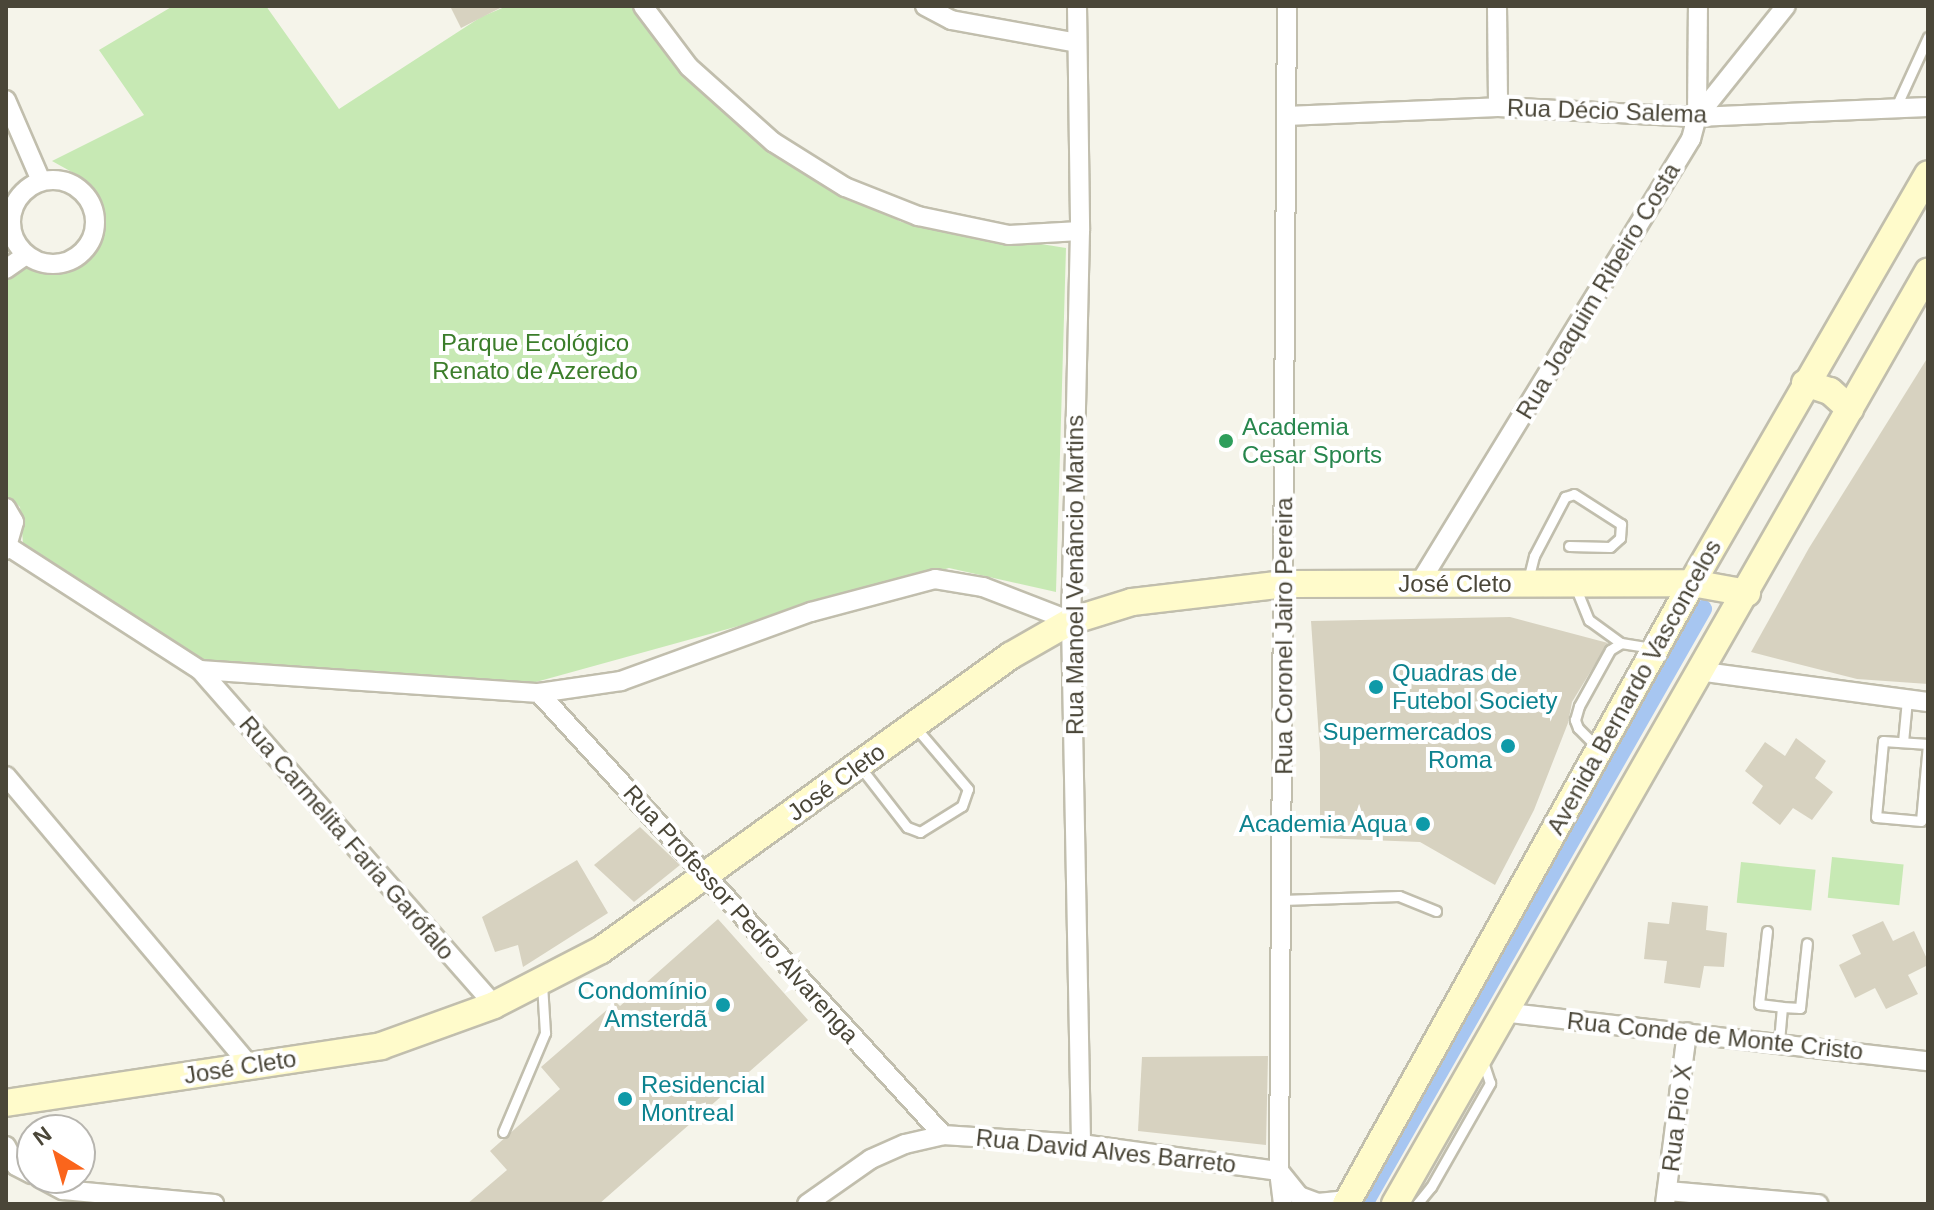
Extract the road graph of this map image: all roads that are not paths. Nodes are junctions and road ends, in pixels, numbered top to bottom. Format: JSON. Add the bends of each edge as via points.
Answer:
{"nodes":[{"id":1,"x":643,"y":6,"type":"edge"},
{"id":2,"x":925,"y":6,"type":"edge"},
{"id":3,"x":1077,"y":6,"type":"edge"},
{"id":4,"x":1287,"y":6,"type":"edge"},
{"id":5,"x":1497,"y":6,"type":"edge"},
{"id":6,"x":1698,"y":6,"type":"edge"},
{"id":7,"x":1786,"y":6,"type":"edge"},
{"id":8,"x":1928,"y":37,"type":"edge"},
{"id":9,"x":1077,"y":43,"type":"junction"},
{"id":10,"x":6,"y":100,"type":"edge"},
{"id":11,"x":1498,"y":107,"type":"junction"},
{"id":12,"x":1928,"y":107,"type":"edge"},
{"id":13,"x":1895,"y":109,"type":"junction"},
{"id":14,"x":1286,"y":116,"type":"junction"},
{"id":15,"x":1697,"y":117,"type":"junction"},
{"id":16,"x":1928,"y":174,"type":"edge"},
{"id":17,"x":41,"y":181,"type":"junction"},
{"id":18,"x":1080,"y":231,"type":"junction"},
{"id":19,"x":1928,"y":254,"type":"edge"},
{"id":20,"x":26,"y":255,"type":"junction"},
{"id":21,"x":6,"y":269,"type":"edge"},
{"id":22,"x":1928,"y":272,"type":"edge"},
{"id":23,"x":1913,"y":296,"type":"junction"},
{"id":24,"x":1805,"y":383,"type":"junction"},
{"id":25,"x":1850,"y":409,"type":"junction"},
{"id":26,"x":6,"y":508,"type":"edge"},
{"id":27,"x":1569,"y":546,"type":"dead end"},
{"id":28,"x":7,"y":548,"type":"edge"},
{"id":29,"x":1692,"y":583,"type":"junction"},
{"id":30,"x":1285,"y":584,"type":"junction"},
{"id":31,"x":1419,"y":584,"type":"junction"},
{"id":32,"x":1527,"y":584,"type":"junction"},
{"id":33,"x":1574,"y":584,"type":"junction"},
{"id":34,"x":1747,"y":593,"type":"junction"},
{"id":35,"x":1071,"y":621,"type":"junction"},
{"id":36,"x":1621,"y":643,"type":"junction"},
{"id":37,"x":1656,"y":648,"type":"junction"},
{"id":38,"x":200,"y":670,"type":"junction"},
{"id":39,"x":1698,"y":671,"type":"junction"},
{"id":40,"x":539,"y":693,"type":"junction"},
{"id":41,"x":1907,"y":700,"type":"junction"},
{"id":42,"x":1928,"y":702,"type":"edge"},
{"id":43,"x":914,"y":725,"type":"junction"},
{"id":44,"x":1903,"y":742,"type":"junction"},
{"id":45,"x":1599,"y":749,"type":"junction"},
{"id":46,"x":859,"y":766,"type":"junction"},
{"id":47,"x":6,"y":776,"type":"edge"},
{"id":48,"x":705,"y":877,"type":"junction"},
{"id":49,"x":1282,"y":900,"type":"junction"},
{"id":50,"x":1436,"y":911,"type":"dead end"},
{"id":51,"x":1767,"y":931,"type":"dead end"},
{"id":52,"x":1807,"y":943,"type":"dead end"},
{"id":53,"x":542,"y":980,"type":"junction"},
{"id":54,"x":494,"y":1005,"type":"junction"},
{"id":55,"x":1782,"y":1007,"type":"junction"},
{"id":56,"x":1502,"y":1012,"type":"junction"},
{"id":57,"x":1687,"y":1032,"type":"junction"},
{"id":58,"x":1779,"y":1042,"type":"junction"},
{"id":59,"x":1928,"y":1061,"type":"edge"},
{"id":60,"x":249,"y":1065,"type":"junction"},
{"id":61,"x":6,"y":1103,"type":"edge"},
{"id":62,"x":503,"y":1132,"type":"dead end"},
{"id":63,"x":943,"y":1135,"type":"junction"},
{"id":64,"x":1081,"y":1144,"type":"junction"},
{"id":65,"x":1442,"y":1144,"type":"junction"},
{"id":66,"x":6,"y":1146,"type":"edge"},
{"id":67,"x":16,"y":1168,"type":"edge"},
{"id":68,"x":1279,"y":1171,"type":"junction"},
{"id":69,"x":96,"y":1193,"type":"edge"},
{"id":70,"x":1666,"y":1197,"type":"edge"},
{"id":71,"x":1347,"y":1202,"type":"edge"},
{"id":72,"x":214,"y":1204,"type":"edge"},
{"id":73,"x":807,"y":1204,"type":"edge"},
{"id":74,"x":1283,"y":1204,"type":"edge"},
{"id":75,"x":1395,"y":1204,"type":"edge"},
{"id":76,"x":1417,"y":1204,"type":"edge"},
{"id":77,"x":1818,"y":1204,"type":"edge"}],
"edges":[{"from":1,"to":18,"type":"street","via":[[689,67],[773,142],[845,187],[918,216],[1009,235]]},
{"from":2,"to":9,"type":"street","via":[[951,20]]},
{"from":3,"to":9,"type":"street","name":"Rua Manoel Venâncio Martins"},
{"from":4,"to":14,"type":"street","name":"Rua Coronel Jairo Pereira"},
{"from":5,"to":11,"type":"street"},
{"from":6,"to":15,"type":"street"},
{"from":7,"to":15,"type":"street","name":"Rua Joaquim Ribeiro Costa"},
{"from":8,"to":13,"type":"lane"},
{"from":9,"to":18,"type":"street","name":"Rua Manoel Venâncio Martins"},
{"from":10,"to":17,"type":"street"},
{"from":11,"to":14,"type":"street","name":"Rua Décio Salema"},
{"from":11,"to":15,"type":"street","name":"Rua Décio Salema"},
{"from":12,"to":13,"type":"street","name":"Rua Décio Salema"},
{"from":13,"to":15,"type":"street","name":"Rua Décio Salema"},
{"from":14,"to":30,"type":"street","name":"Rua Coronel Jairo Pereira"},
{"from":15,"to":31,"type":"street","name":"Rua Joaquim Ribeiro Costa","via":[[1691,139]]},
{"from":16,"to":24,"type":"main road","name":"Avenida Bernardo Vasconcelos"},
{"from":17,"to":20,"type":"street","via":[[13,207],[12,233]]},
{"from":17,"to":20,"type":"street","via":[[55,179],[81,190],[95,215],[95,230],[80,254],[68,261],[39,262]]},
{"from":18,"to":35,"type":"street","name":"Rua Manoel Venâncio Martins"},
{"from":19,"to":23,"type":"main road"},
{"from":20,"to":21,"type":"street"},
{"from":22,"to":23,"type":"main road","name":"Avenida Bernardo Vasconcelos"},
{"from":23,"to":25,"type":"main road","name":"Avenida Bernardo Vasconcelos"},
{"from":24,"to":25,"type":"main road","via":[[1830,391]]},
{"from":24,"to":29,"type":"main road","name":"Avenida Bernardo Vasconcelos"},
{"from":25,"to":34,"type":"main road","name":"Avenida Bernardo Vasconcelos"},
{"from":26,"to":28,"type":"street","via":[[14,522]]},
{"from":27,"to":32,"type":"lane","via":[[1610,547],[1620,538],[1621,524],[1574,494],[1565,497],[1534,556]]},
{"from":28,"to":38,"type":"street"},
{"from":29,"to":33,"type":"main road","name":"José Cleto"},
{"from":29,"to":34,"type":"main road","name":"José Cleto"},
{"from":29,"to":37,"type":"main road","name":"Avenida Bernardo Vasconcelos"},
{"from":30,"to":31,"type":"main road","name":"José Cleto"},
{"from":30,"to":35,"type":"main road","name":"José Cleto","via":[[1132,602]]},
{"from":30,"to":49,"type":"street","name":"Rua Coronel Jairo Pereira"},
{"from":31,"to":32,"type":"main road","name":"José Cleto"},
{"from":32,"to":33,"type":"main road","name":"José Cleto"},
{"from":33,"to":36,"type":"lane","via":[[1589,620]]},
{"from":34,"to":39,"type":"main road","name":"Avenida Bernardo Vasconcelos"},
{"from":35,"to":40,"type":"street","via":[[983,587],[935,579],[811,612],[621,681]]},
{"from":35,"to":43,"type":"main road","name":"José Cleto","via":[[1010,656]]},
{"from":35,"to":64,"type":"street","name":"Rua Manoel Venâncio Martins"},
{"from":36,"to":37,"type":"lane"},
{"from":36,"to":45,"type":"lane","via":[[1610,650],[1575,720]]},
{"from":37,"to":45,"type":"main road","name":"Avenida Bernardo Vasconcelos"},
{"from":38,"to":40,"type":"street"},
{"from":38,"to":54,"type":"street","name":"Rua Carmelita Faria Garófalo"},
{"from":39,"to":41,"type":"street"},
{"from":39,"to":56,"type":"main road","name":"Avenida Bernardo Vasconcelos"},
{"from":40,"to":48,"type":"street","name":"Rua Professor Pedro Alvarenga"},
{"from":41,"to":42,"type":"street"},
{"from":41,"to":44,"type":"lane"},
{"from":43,"to":46,"type":"main road","name":"José Cleto"},
{"from":43,"to":46,"type":"lane","via":[[968,789],[962,806],[920,832],[907,827]]},
{"from":44,"to":44,"type":"lane","via":[[1928,744],[1921,821],[1876,817],[1883,741]]},
{"from":45,"to":71,"type":"main road","name":"Avenida Bernardo Vasconcelos"},
{"from":46,"to":48,"type":"main road","name":"José Cleto"},
{"from":47,"to":60,"type":"street"},
{"from":48,"to":53,"type":"main road","name":"José Cleto","via":[[601,950]]},
{"from":48,"to":63,"type":"street","name":"Rua Professor Pedro Alvarenga"},
{"from":49,"to":50,"type":"lane","via":[[1399,896]]},
{"from":49,"to":68,"type":"street","name":"Rua Coronel Jairo Pereira"},
{"from":51,"to":55,"type":"lane","via":[[1759,1004]]},
{"from":52,"to":55,"type":"lane","via":[[1800,1008]]},
{"from":53,"to":54,"type":"main road","name":"José Cleto"},
{"from":53,"to":62,"type":"lane","via":[[545,1033]]},
{"from":54,"to":60,"type":"main road","name":"José Cleto","via":[[381,1046]]},
{"from":55,"to":58,"type":"lane"},
{"from":56,"to":57,"type":"street","name":"Rua Conde de Monte Cristo"},
{"from":56,"to":65,"type":"main road","name":"Avenida Bernardo Vasconcelos"},
{"from":57,"to":58,"type":"street","name":"Rua Conde de Monte Cristo"},
{"from":57,"to":70,"type":"street","name":"Rua Pio X"},
{"from":58,"to":59,"type":"street","name":"Rua Conde de Monte Cristo"},
{"from":60,"to":61,"type":"main road","name":"José Cleto"},
{"from":63,"to":64,"type":"street","name":"Rua David Alves Barreto"},
{"from":63,"to":73,"type":"street","name":"Rua David Alves Barreto","via":[[871,1159]]},
{"from":64,"to":68,"type":"street","name":"Rua David Alves Barreto"},
{"from":65,"to":75,"type":"main road","name":"Avenida Bernardo Vasconcelos"},
{"from":65,"to":76,"type":"lane"},
{"from":66,"to":67,"type":"street"},
{"from":68,"to":71,"type":"street","via":[[1299,1196],[1318,1203]]},
{"from":68,"to":74,"type":"street","name":"Rua Coronel Jairo Pereira"},
{"from":69,"to":72,"type":"street"},
{"from":70,"to":77,"type":"street"}]}
